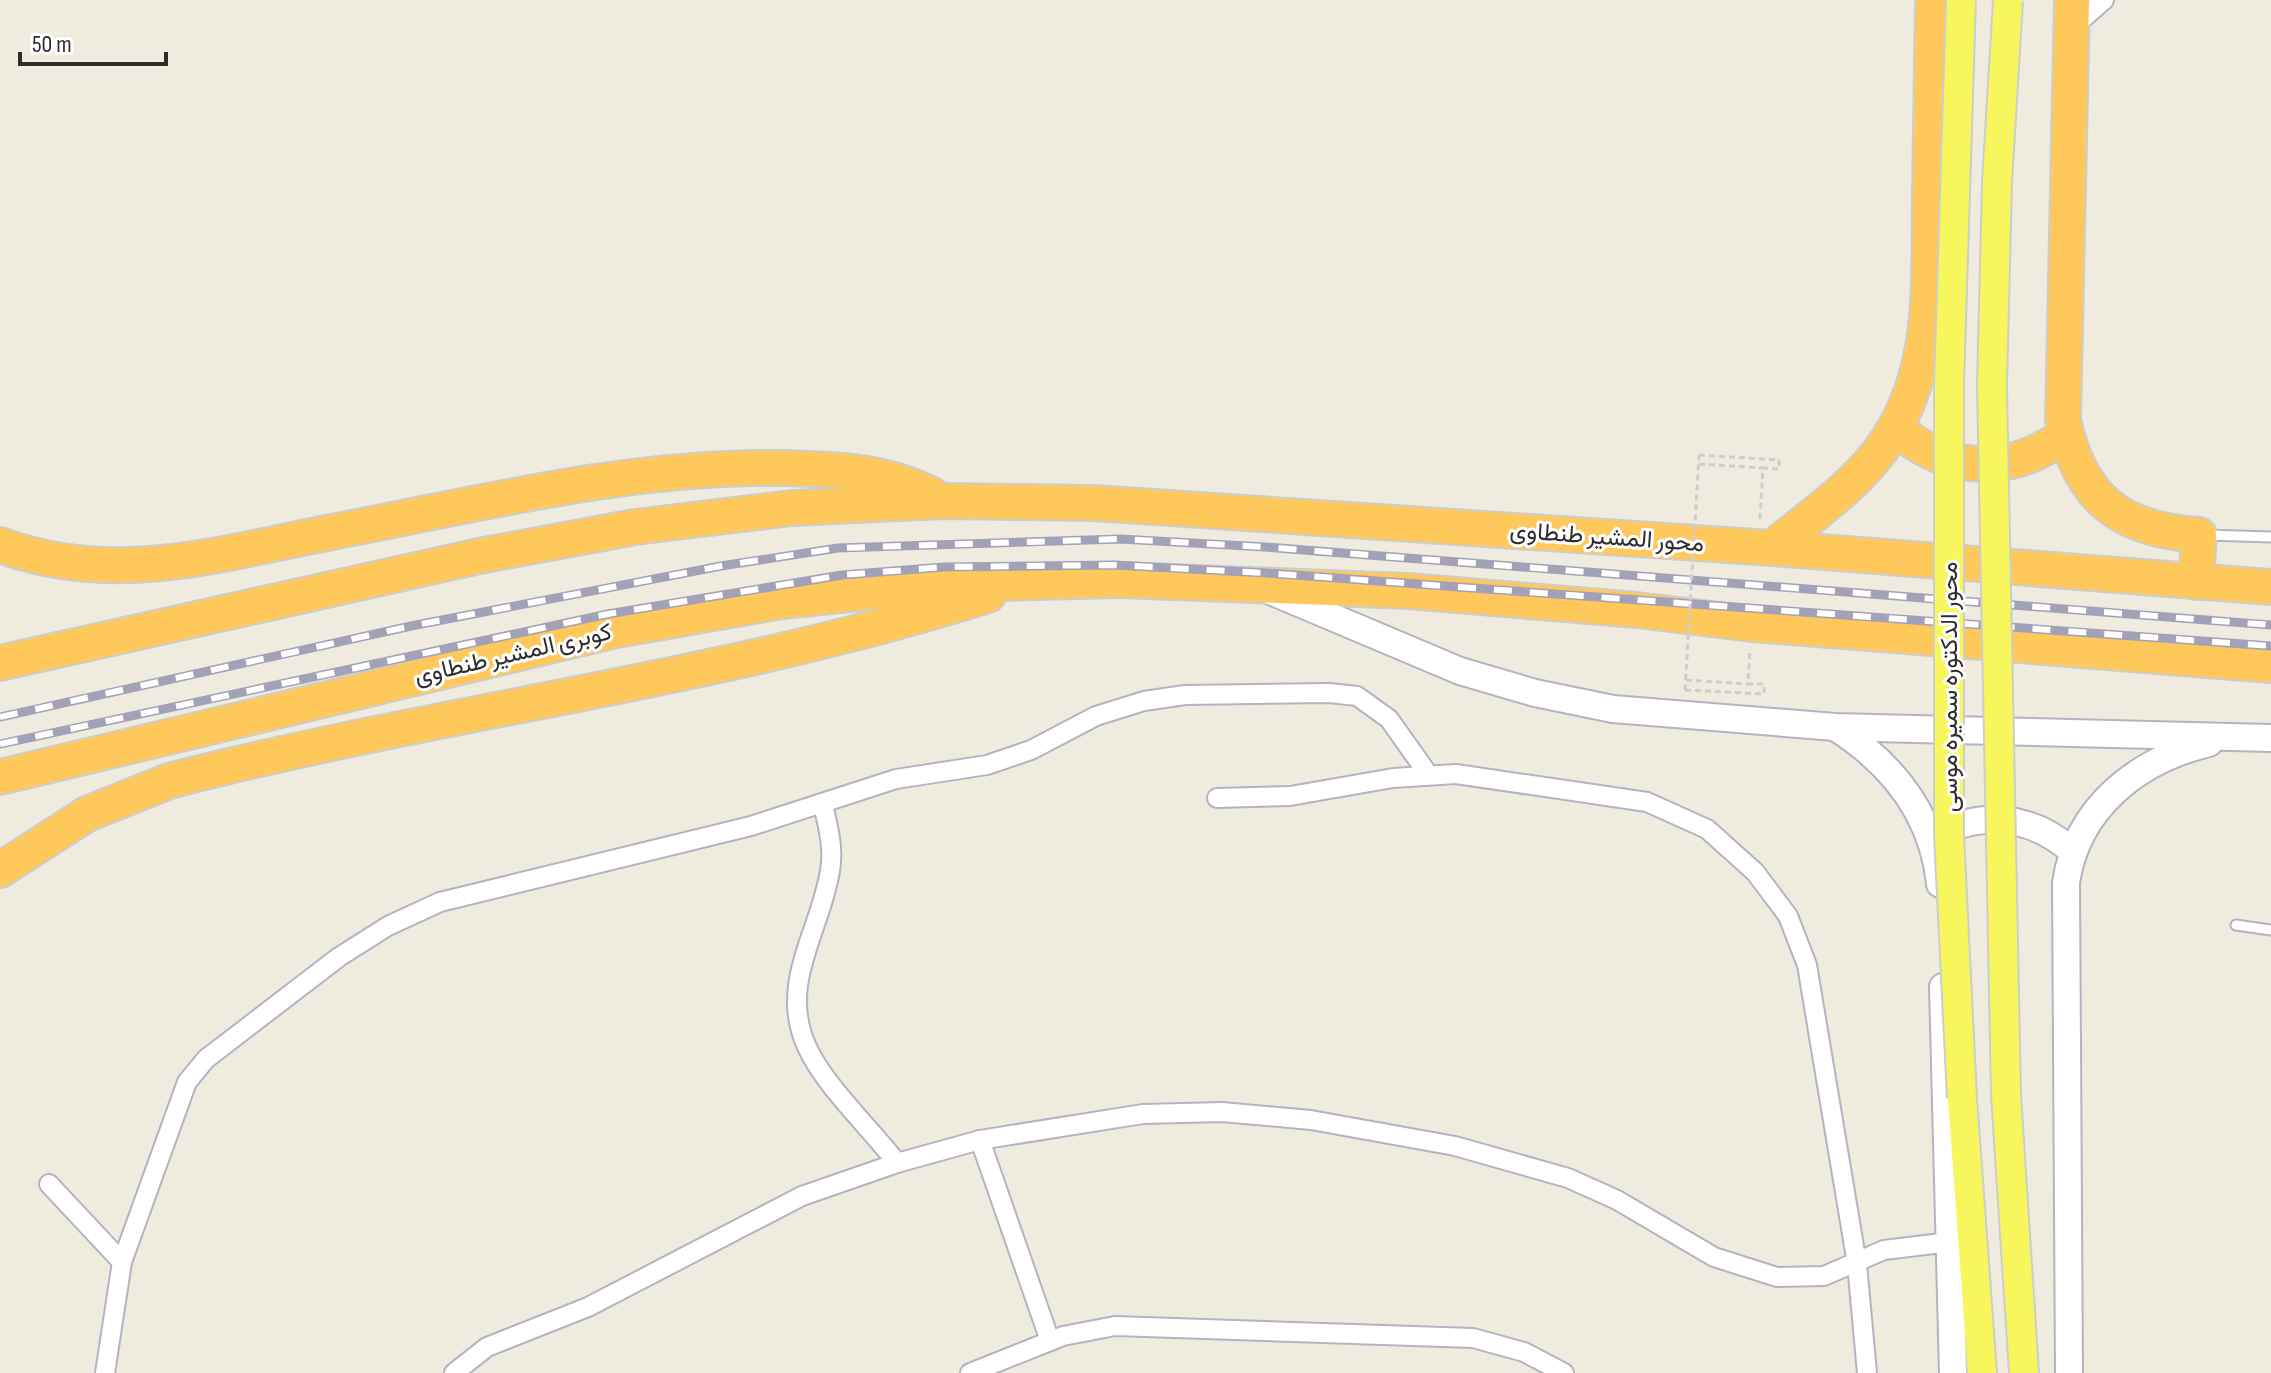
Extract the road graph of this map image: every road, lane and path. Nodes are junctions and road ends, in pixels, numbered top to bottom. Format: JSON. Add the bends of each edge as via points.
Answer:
{"nodes":[{"id":1,"x":1933,"y":0,"type":"edge"},
{"id":2,"x":1961,"y":0,"type":"edge"},
{"id":3,"x":2008,"y":0,"type":"edge"},
{"id":4,"x":2104,"y":0,"type":"edge"},
{"id":5,"x":2072,"y":14,"type":"edge"},
{"id":6,"x":1896,"y":428,"type":"junction"},
{"id":7,"x":2066,"y":434,"type":"junction"},
{"id":8,"x":1699,"y":464,"type":"junction"},
{"id":9,"x":1763,"y":468,"type":"junction"},
{"id":10,"x":943,"y":501,"type":"junction"},
{"id":11,"x":2199,"y":535,"type":"junction"},
{"id":12,"x":2271,"y":537,"type":"edge"},
{"id":13,"x":0,"y":545,"type":"edge"},
{"id":14,"x":1765,"y":547,"type":"junction"},
{"id":15,"x":1034,"y":581,"type":"junction"},
{"id":16,"x":2196,"y":582,"type":"junction"},
{"id":17,"x":1253,"y":584,"type":"junction"},
{"id":18,"x":2271,"y":587,"type":"edge"},
{"id":19,"x":1752,"y":624,"type":"junction"},
{"id":20,"x":0,"y":663,"type":"edge"},
{"id":21,"x":2271,"y":665,"type":"edge"},
{"id":22,"x":1686,"y":680,"type":"junction"},
{"id":23,"x":1748,"y":684,"type":"junction"},
{"id":24,"x":1835,"y":727,"type":"junction"},
{"id":25,"x":2240,"y":736,"type":"junction"},
{"id":26,"x":2271,"y":738,"type":"edge"},
{"id":27,"x":1428,"y":774,"type":"junction"},
{"id":28,"x":0,"y":777,"type":"edge"},
{"id":29,"x":1217,"y":798,"type":"dead end"},
{"id":30,"x":823,"y":805,"type":"junction"},
{"id":31,"x":1932,"y":836,"type":"junction"},
{"id":32,"x":2072,"y":851,"type":"junction"},
{"id":33,"x":0,"y":870,"type":"edge"},
{"id":34,"x":2236,"y":925,"type":"dead end"},
{"id":35,"x":2271,"y":930,"type":"edge"},
{"id":36,"x":980,"y":1140,"type":"junction"},
{"id":37,"x":897,"y":1163,"type":"junction"},
{"id":38,"x":49,"y":1184,"type":"dead end"},
{"id":39,"x":1950,"y":1242,"type":"junction"},
{"id":40,"x":122,"y":1262,"type":"junction"},
{"id":41,"x":1857,"y":1264,"type":"junction"},
{"id":42,"x":1050,"y":1341,"type":"junction"},
{"id":43,"x":105,"y":1373,"type":"edge"},
{"id":44,"x":454,"y":1373,"type":"edge"},
{"id":45,"x":970,"y":1373,"type":"edge"},
{"id":46,"x":1564,"y":1373,"type":"edge"},
{"id":47,"x":1867,"y":1373,"type":"edge"},
{"id":48,"x":1953,"y":1373,"type":"edge"},
{"id":49,"x":1982,"y":1373,"type":"edge"},
{"id":50,"x":2024,"y":1373,"type":"edge"},
{"id":51,"x":2069,"y":1373,"type":"edge"}],
"edges":[{"from":1,"to":6,"type":"highway","via":[[1927,334],[1913,392]]},
{"from":2,"to":49,"type":"main road","name":"محور الدكتوره سميره موسى","bridge":true,"via":[[1949,385],[1949,819]]},
{"from":3,"to":50,"type":"main road","name":"محور الدكتوره سميره موسى","bridge":true,"via":[[1992,386],[2006,1095]]},
{"from":4,"to":5,"type":"street"},
{"from":5,"to":7,"type":"highway","via":[[2061,391]]},
{"from":6,"to":7,"type":"highway","via":[[1926,451],[1979,466],[2035,455]]},
{"from":6,"to":14,"type":"highway","via":[[1859,475]]},
{"from":7,"to":11,"type":"highway","via":[[2088,482],[2121,516],[2149,529]]},
{"from":8,"to":9,"type":"path"},
{"from":8,"to":9,"type":"path","bridge":true,"via":[[1699,455],[1779,460],[1779,469]]},
{"from":8,"to":22,"type":"path","bridge":true},
{"from":9,"to":14,"type":"path"},
{"from":10,"to":13,"type":"highway","via":[[902,482],[858,471],[717,469],[576,484],[155,565],[74,565]]},
{"from":10,"to":14,"type":"highway","name":"محور المشير طنطاوى","via":[[1094,503]]},
{"from":10,"to":20,"type":"highway","via":[[792,508],[635,527],[479,556]]},
{"from":11,"to":12,"type":"lane"},
{"from":11,"to":16,"type":"highway"},
{"from":14,"to":16,"type":"highway","name":"محور المشير طنطاوى"},
{"from":15,"to":17,"type":"highway"},
{"from":15,"to":28,"type":"highway","name":"كوبرى المشير طنطاوى","via":[[865,591],[699,614]]},
{"from":15,"to":33,"type":"highway","via":[[808,646],[169,781],[87,814]]},
{"from":16,"to":18,"type":"highway","name":"محور المشير طنطاوى"},
{"from":17,"to":19,"type":"highway","via":[[1509,598]]},
{"from":17,"to":24,"type":"street","via":[[1424,659],[1535,693],[1652,714]]},
{"from":19,"to":21,"type":"highway"},
{"from":19,"to":23,"type":"path"},
{"from":22,"to":23,"type":"path"},
{"from":22,"to":23,"type":"path","bridge":true,"via":[[1685,690],[1764,694],[1764,684]]},
{"from":24,"to":25,"type":"street"},
{"from":24,"to":31,"type":"street","via":[[1893,775]]},
{"from":25,"to":26,"type":"street"},
{"from":25,"to":32,"type":"street","via":[[2171,754],[2134,774],[2104,801]]},
{"from":27,"to":29,"type":"street","via":[[1290,796]]},
{"from":27,"to":30,"type":"street","via":[[1389,719],[1357,696],[1185,695],[1096,716],[1031,750],[987,765],[896,779]]},
{"from":27,"to":41,"type":"street","via":[[1484,775],[1647,802],[1724,841],[1767,886],[1788,916],[1807,965]]},
{"from":30,"to":37,"type":"street","via":[[831,870],[798,971],[799,1028],[823,1075]]},
{"from":30,"to":40,"type":"street","via":[[465,894],[415,912],[363,940],[196,1070],[180,1096]]},
{"from":31,"to":32,"type":"street","via":[[1963,822],[2005,819],[2045,831]]},
{"from":31,"to":39,"type":"street","via":[[1941,891]]},
{"from":32,"to":51,"type":"street","via":[[2066,883]]},
{"from":34,"to":35,"type":"lane"},
{"from":36,"to":37,"type":"street"},
{"from":36,"to":41,"type":"street","via":[[1182,1112],[1347,1125],[1455,1146],[1568,1178],[1701,1250],[1756,1272],[1809,1278]]},
{"from":36,"to":42,"type":"street"},
{"from":37,"to":44,"type":"street","via":[[802,1196],[588,1307],[487,1347]]},
{"from":38,"to":40,"type":"street"},
{"from":39,"to":41,"type":"street","via":[[1899,1247]]},
{"from":39,"to":48,"type":"street"},
{"from":40,"to":43,"type":"street"},
{"from":41,"to":47,"type":"street"},
{"from":42,"to":45,"type":"street"},
{"from":42,"to":46,"type":"street","via":[[1115,1326],[1450,1336],[1507,1346]]}]}
